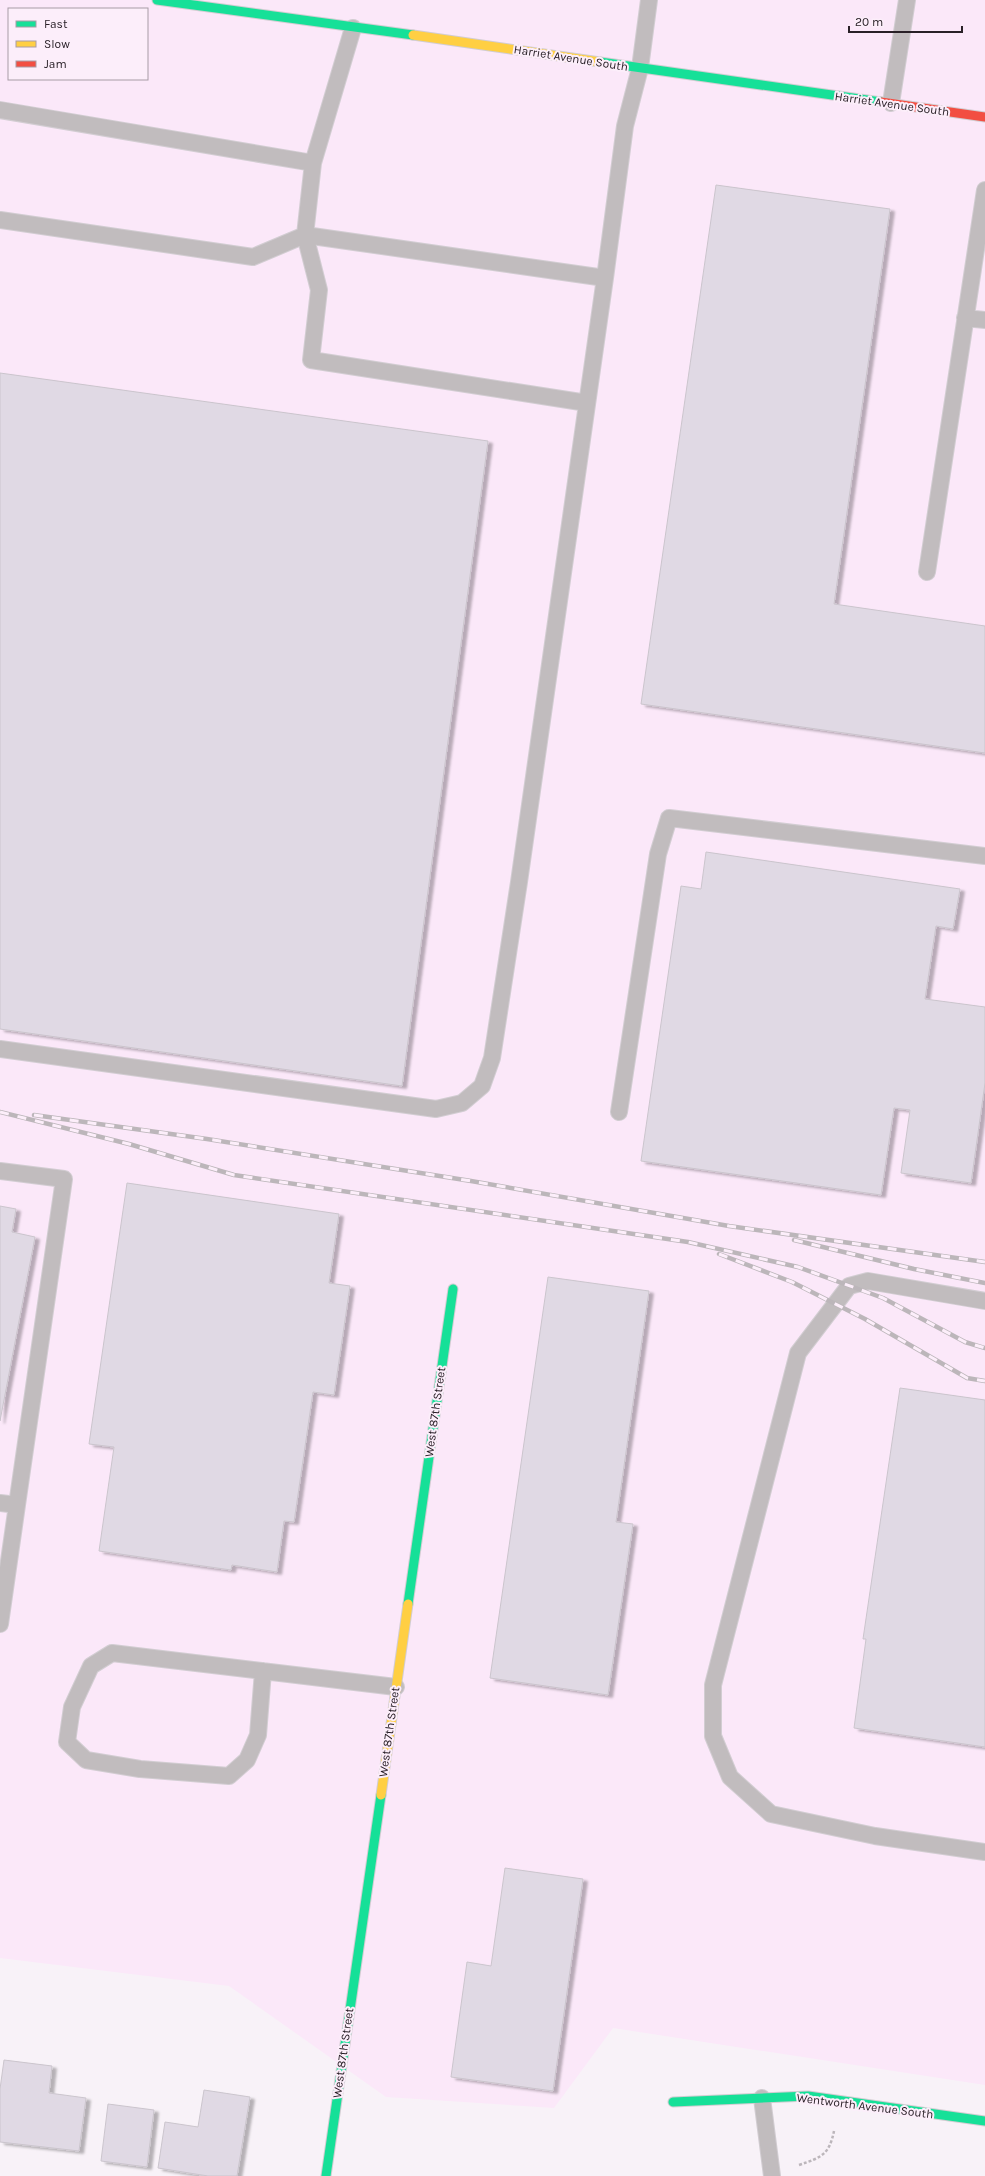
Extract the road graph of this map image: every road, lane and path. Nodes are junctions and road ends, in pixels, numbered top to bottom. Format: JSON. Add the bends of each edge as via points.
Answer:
{"nodes":[{"id":1,"x":157,"y":0,"type":"edge"},
{"id":2,"x":649,"y":0,"type":"edge"},
{"id":3,"x":907,"y":0,"type":"edge"},
{"id":4,"x":353,"y":28,"type":"junction"},
{"id":5,"x":640,"y":68,"type":"junction"},
{"id":6,"x":891,"y":104,"type":"junction"},
{"id":7,"x":0,"y":110,"type":"edge"},
{"id":8,"x":985,"y":117,"type":"edge"},
{"id":9,"x":313,"y":163,"type":"junction"},
{"id":10,"x":985,"y":190,"type":"edge"},
{"id":11,"x":0,"y":220,"type":"edge"},
{"id":12,"x":305,"y":235,"type":"junction"},
{"id":13,"x":605,"y":278,"type":"junction"},
{"id":14,"x":965,"y":318,"type":"junction"},
{"id":15,"x":985,"y":320,"type":"edge"},
{"id":16,"x":587,"y":403,"type":"junction"},
{"id":17,"x":927,"y":572,"type":"dead end"},
{"id":18,"x":985,"y":856,"type":"edge"},
{"id":19,"x":0,"y":1049,"type":"edge"},
{"id":20,"x":619,"y":1112,"type":"dead end"},
{"id":21,"x":0,"y":1170,"type":"edge"},
{"id":22,"x":453,"y":1289,"type":"dead end"},
{"id":23,"x":985,"y":1301,"type":"edge"},
{"id":24,"x":0,"y":1503,"type":"edge"},
{"id":25,"x":17,"y":1505,"type":"junction"},
{"id":26,"x":0,"y":1624,"type":"edge"},
{"id":27,"x":263,"y":1671,"type":"junction"},
{"id":28,"x":396,"y":1687,"type":"junction"},
{"id":29,"x":985,"y":1852,"type":"edge"},
{"id":30,"x":762,"y":2098,"type":"junction"},
{"id":31,"x":839,"y":2101,"type":"junction"},
{"id":32,"x":673,"y":2102,"type":"dead end"},
{"id":33,"x":985,"y":2121,"type":"edge"},
{"id":34,"x":772,"y":2175,"type":"edge"},
{"id":35,"x":326,"y":2176,"type":"edge"}],
"edges":[{"from":1,"to":4,"type":"street","name":"Harriet Avenue South"},
{"from":2,"to":5,"type":"lane"},
{"from":3,"to":6,"type":"lane"},
{"from":4,"to":5,"type":"street","name":"Harriet Avenue South"},
{"from":4,"to":9,"type":"lane"},
{"from":5,"to":6,"type":"street","name":"Harriet Avenue South"},
{"from":5,"to":13,"type":"lane","via":[[625,126]]},
{"from":6,"to":8,"type":"street","name":"Harriet Avenue South"},
{"from":7,"to":9,"type":"lane"},
{"from":9,"to":12,"type":"lane"},
{"from":10,"to":14,"type":"lane"},
{"from":11,"to":12,"type":"lane","via":[[252,257]]},
{"from":12,"to":13,"type":"lane"},
{"from":12,"to":16,"type":"lane","via":[[319,290],[311,360]]},
{"from":13,"to":16,"type":"lane"},
{"from":14,"to":15,"type":"lane"},
{"from":14,"to":17,"type":"lane"},
{"from":16,"to":19,"type":"lane","via":[[516,905],[492,1058],[482,1086],[462,1103],[436,1109]]},
{"from":18,"to":20,"type":"lane","via":[[669,818],[658,854]]},
{"from":21,"to":25,"type":"lane","via":[[64,1179]]},
{"from":22,"to":28,"type":"street","name":"West 87th Street"},
{"from":23,"to":29,"type":"lane","via":[[868,1281],[849,1286],[798,1353],[713,1685],[713,1736],[730,1777],[771,1814],[875,1836]]},
{"from":24,"to":25,"type":"lane"},
{"from":25,"to":26,"type":"lane"},
{"from":27,"to":27,"type":"lane","via":[[112,1652],[91,1666],[72,1706],[67,1742],[86,1760],[140,1769],[229,1776],[247,1760],[258,1735]]},
{"from":27,"to":28,"type":"lane"},
{"from":28,"to":35,"type":"street","name":"West 87th Street"},
{"from":30,"to":31,"type":"street","name":"Wentworth Avenue South","via":[[808,2096]]},
{"from":30,"to":32,"type":"street","name":"Wentworth Avenue South"},
{"from":30,"to":34,"type":"lane"},
{"from":31,"to":33,"type":"street","name":"Wentworth Avenue South"},
{"from":31,"to":34,"type":"path","via":[[830,2147],[818,2158]]}]}
